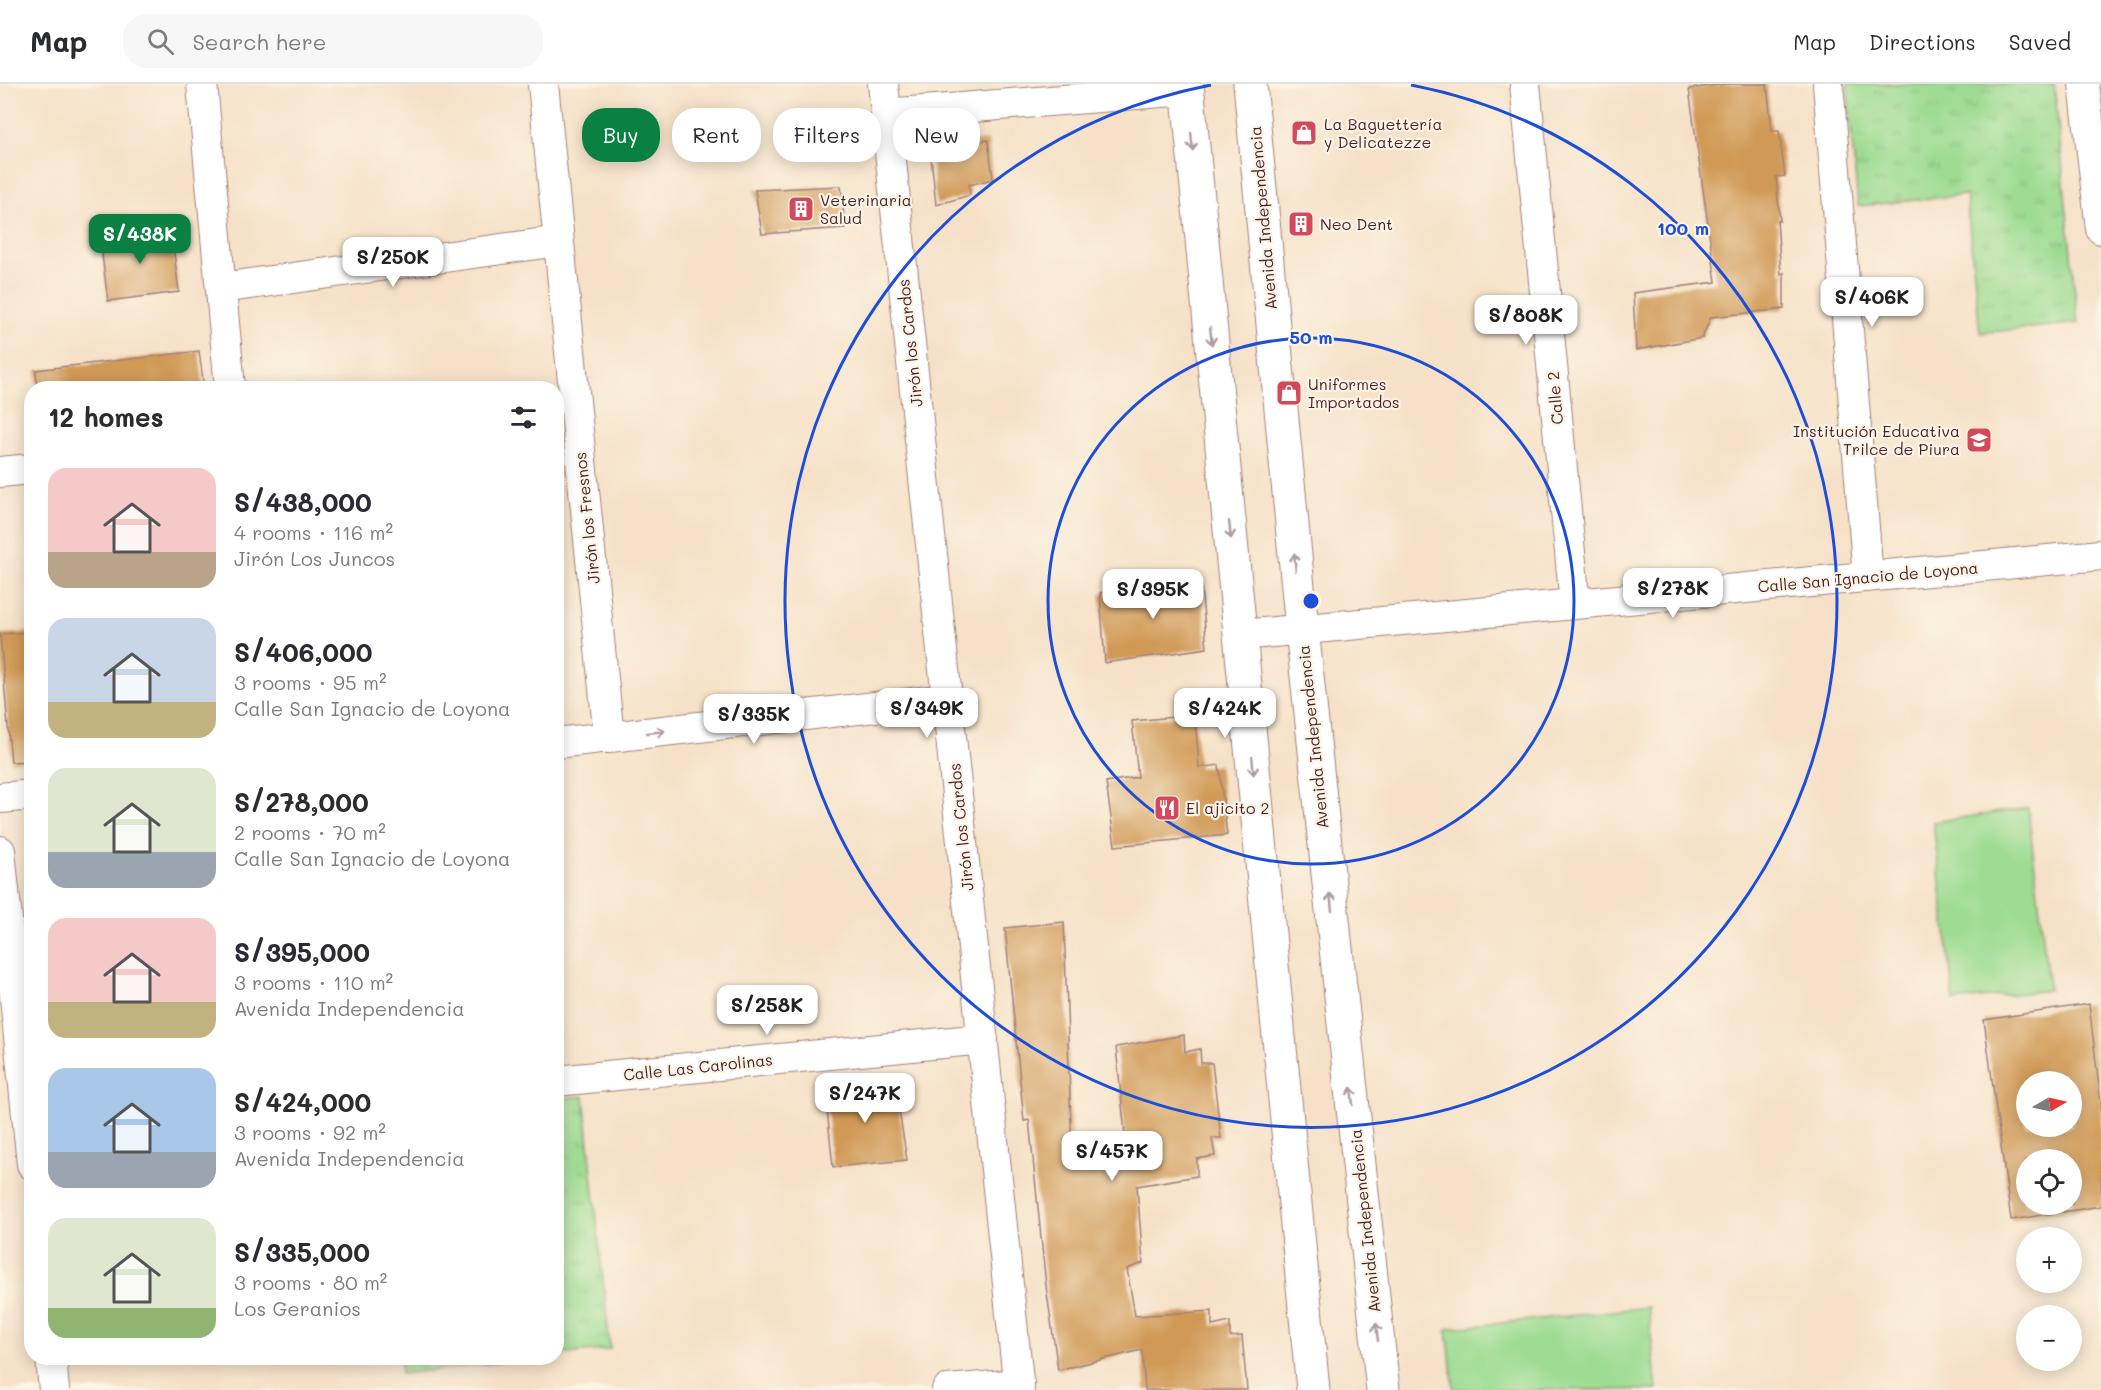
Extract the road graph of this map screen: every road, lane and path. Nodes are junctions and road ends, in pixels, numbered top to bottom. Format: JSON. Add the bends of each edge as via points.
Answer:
{"nodes":[{"id":1,"x":202,"y":84,"type":"edge"},
{"id":2,"x":543,"y":84,"type":"edge"},
{"id":3,"x":883,"y":84,"type":"edge"},
{"id":4,"x":1250,"y":84,"type":"edge"},
{"id":5,"x":1525,"y":84,"type":"edge"},
{"id":6,"x":1828,"y":84,"type":"edge"},
{"id":7,"x":2084,"y":84,"type":"edge"},
{"id":8,"x":1187,"y":87,"type":"edge"},
{"id":9,"x":886,"y":114,"type":"junction"},
{"id":10,"x":2101,"y":229,"type":"edge"},
{"id":11,"x":559,"y":241,"type":"junction"},
{"id":12,"x":221,"y":288,"type":"junction"},
{"id":13,"x":229,"y":381,"type":"edge"},
{"id":14,"x":24,"y":470,"type":"edge"},
{"id":15,"x":0,"y":472,"type":"edge"},
{"id":16,"x":2101,"y":555,"type":"edge"},
{"id":17,"x":1868,"y":577,"type":"junction"},
{"id":18,"x":1575,"y":604,"type":"junction"},
{"id":19,"x":1302,"y":629,"type":"junction"},
{"id":20,"x":1240,"y":635,"type":"junction"},
{"id":21,"x":947,"y":699,"type":"junction"},
{"id":22,"x":609,"y":738,"type":"junction"},
{"id":23,"x":564,"y":742,"type":"edge"},
{"id":24,"x":24,"y":796,"type":"edge"},
{"id":25,"x":0,"y":798,"type":"edge"},
{"id":26,"x":0,"y":851,"type":"edge"},
{"id":27,"x":983,"y":1040,"type":"junction"},
{"id":28,"x":24,"y":1077,"type":"edge"},
{"id":29,"x":564,"y":1080,"type":"edge"},
{"id":30,"x":52,"y":1365,"type":"edge"},
{"id":31,"x":1019,"y":1387,"type":"edge"},
{"id":32,"x":54,"y":1390,"type":"edge"},
{"id":33,"x":947,"y":1390,"type":"edge"},
{"id":34,"x":1313,"y":1390,"type":"edge"},
{"id":35,"x":1383,"y":1390,"type":"edge"}],
"edges":[{"from":1,"to":12,"type":"street"},
{"from":2,"to":11,"type":"street","name":"Jirón los Fresnos"},
{"from":3,"to":9,"type":"street","name":"Jirón los Cardos"},
{"from":19,"to":4,"type":"main road","name":"Avenida Independencia","one_way":true},
{"from":5,"to":18,"type":"street","name":"Calle 2"},
{"from":6,"to":17,"type":"street"},
{"from":7,"to":10,"type":"street"},
{"from":8,"to":9,"type":"street"},
{"from":8,"to":20,"type":"main road","one_way":true},
{"from":9,"to":21,"type":"street","name":"Jirón los Cardos"},
{"from":11,"to":12,"type":"street"},
{"from":11,"to":22,"type":"street","name":"Jirón los Fresnos"},
{"from":12,"to":13,"type":"street"},
{"from":14,"to":15,"type":"street"},
{"from":16,"to":17,"type":"street","name":"Calle San Ignacio de Loyona"},
{"from":17,"to":18,"type":"street","name":"Calle San Ignacio de Loyona"},
{"from":18,"to":19,"type":"street","name":"Calle San Ignacio de Loyona"},
{"from":19,"to":20,"type":"street","name":"Calle San Ignacio de Loyona"},
{"from":35,"to":19,"type":"main road","name":"Avenida Independencia","one_way":true},
{"from":20,"to":34,"type":"main road","one_way":true},
{"from":22,"to":21,"type":"street","one_way":true},
{"from":21,"to":27,"type":"street","name":"Jirón los Cardos"},
{"from":22,"to":23,"type":"street"},
{"from":24,"to":25,"type":"street"},
{"from":26,"to":28,"type":"street"},
{"from":27,"to":29,"type":"street","name":"Calle Las Carolinas"},
{"from":27,"to":31,"type":"street","name":"Jirón los Cardos"},
{"from":30,"to":32,"type":"street"},
{"from":31,"to":33,"type":"street"}]}
